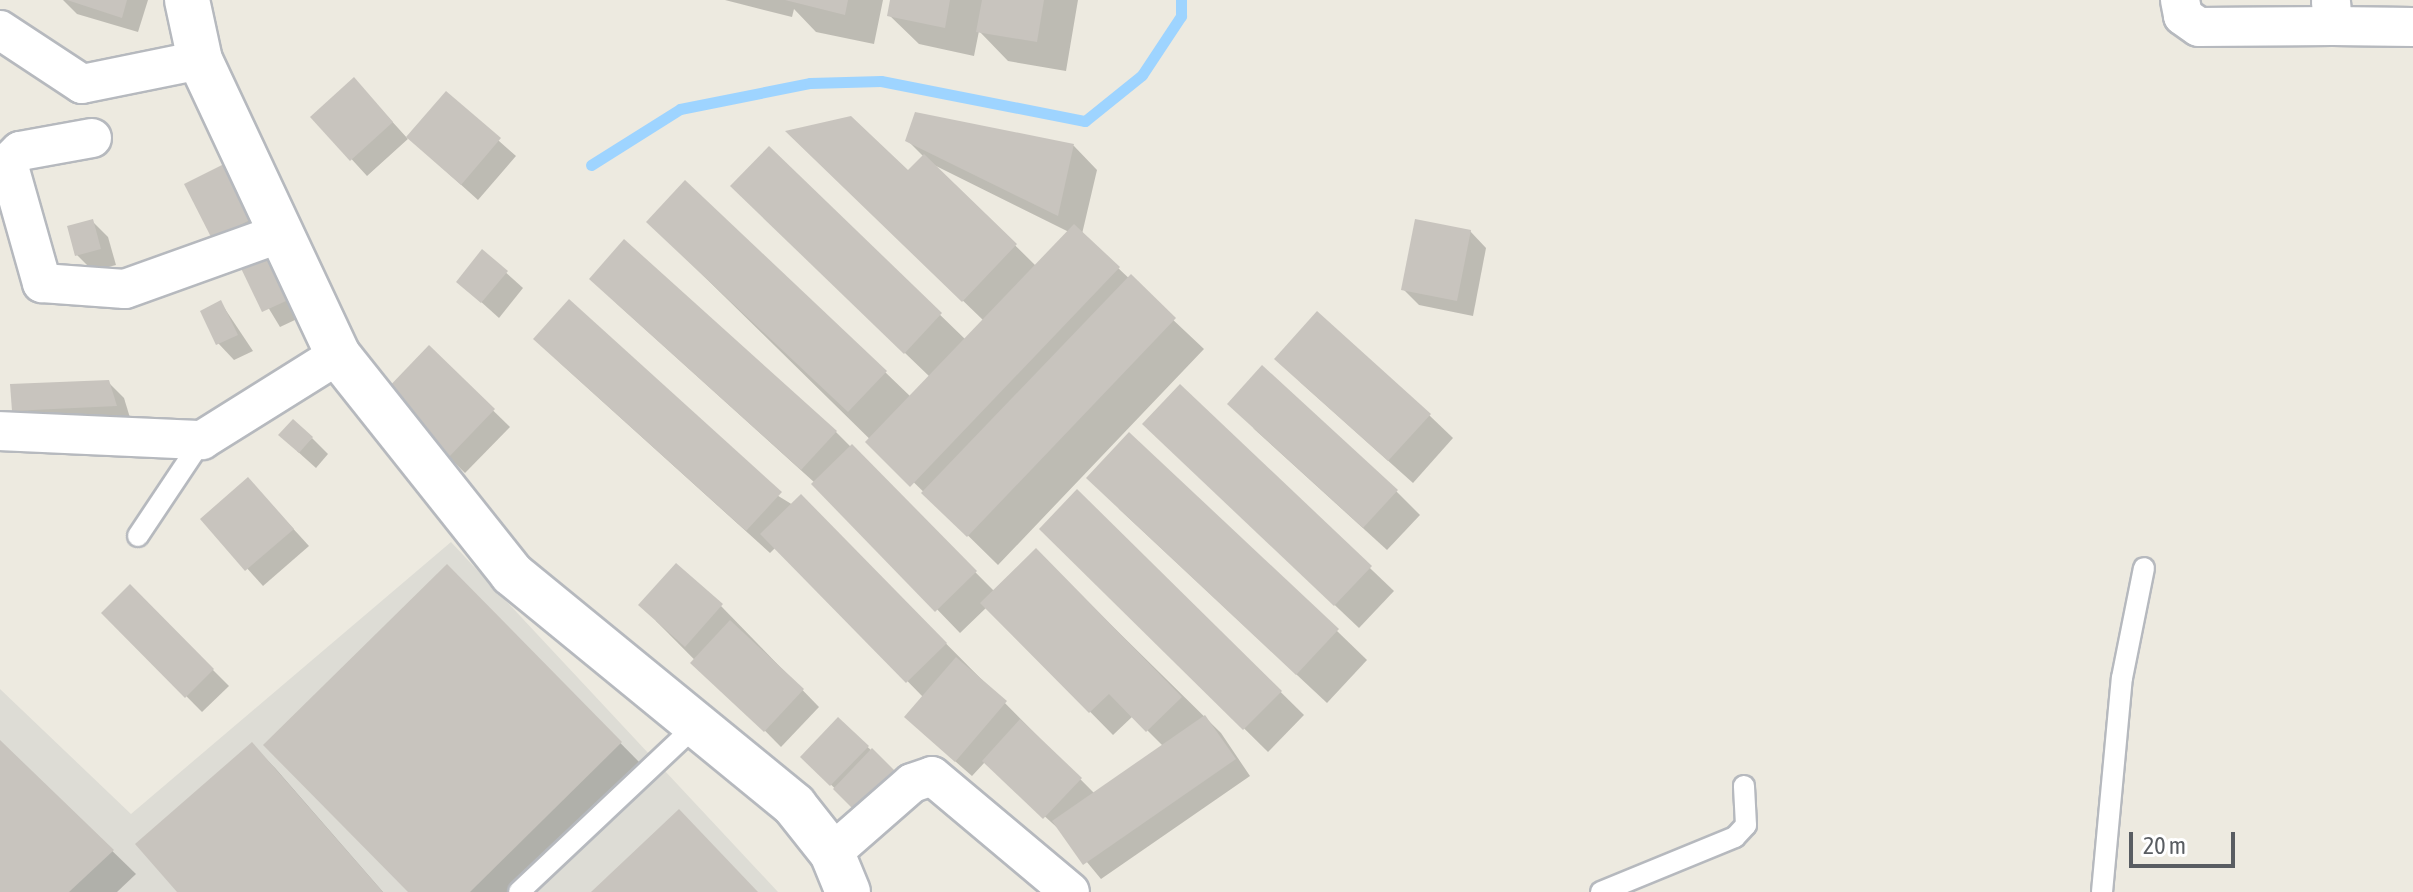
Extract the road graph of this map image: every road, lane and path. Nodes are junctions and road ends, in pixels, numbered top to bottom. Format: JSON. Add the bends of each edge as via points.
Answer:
{"nodes":[{"id":1,"x":187,"y":0,"type":"edge"},
{"id":2,"x":2180,"y":0,"type":"edge"},
{"id":3,"x":2332,"y":13,"type":"edge"},
{"id":4,"x":2413,"y":27,"type":"edge"},
{"id":5,"x":0,"y":30,"type":"edge"},
{"id":6,"x":200,"y":60,"type":"junction"},
{"id":7,"x":92,"y":138,"type":"dead end"},
{"id":8,"x":279,"y":234,"type":"junction"},
{"id":9,"x":338,"y":355,"type":"junction"},
{"id":10,"x":0,"y":431,"type":"edge"},
{"id":11,"x":202,"y":440,"type":"junction"},
{"id":12,"x":138,"y":536,"type":"dead end"},
{"id":13,"x":2144,"y":568,"type":"dead end"},
{"id":14,"x":697,"y":724,"type":"junction"},
{"id":15,"x":1744,"y":786,"type":"dead end"},
{"id":16,"x":832,"y":853,"type":"junction"},
{"id":17,"x":519,"y":892,"type":"edge"},
{"id":18,"x":848,"y":892,"type":"edge"},
{"id":19,"x":1070,"y":892,"type":"edge"},
{"id":20,"x":1601,"y":892,"type":"edge"},
{"id":21,"x":2102,"y":892,"type":"edge"}],
"edges":[{"from":1,"to":6,"type":"street"},
{"from":2,"to":3,"type":"street","via":[[2183,16],[2199,27]]},
{"from":3,"to":4,"type":"street"},
{"from":5,"to":6,"type":"street","via":[[82,84]]},
{"from":6,"to":8,"type":"street"},
{"from":7,"to":8,"type":"street","via":[[20,151],[8,163],[42,283],[125,289]]},
{"from":8,"to":9,"type":"street"},
{"from":9,"to":11,"type":"street"},
{"from":9,"to":14,"type":"street","via":[[512,574]]},
{"from":10,"to":11,"type":"street"},
{"from":11,"to":12,"type":"lane"},
{"from":13,"to":21,"type":"lane","via":[[2122,678]]},
{"from":14,"to":16,"type":"street","via":[[794,805]]},
{"from":14,"to":17,"type":"lane"},
{"from":15,"to":20,"type":"lane","via":[[1746,825],[1735,837]]},
{"from":16,"to":18,"type":"street"},
{"from":16,"to":19,"type":"street","via":[[912,783],[932,776]]}]}
